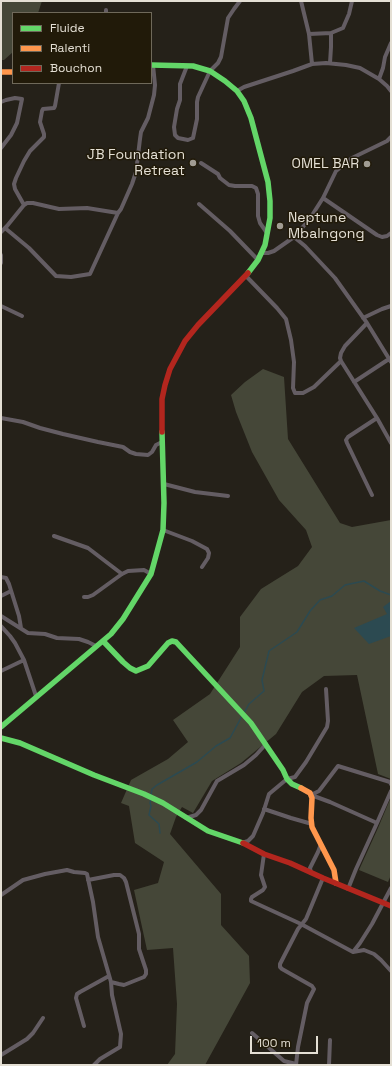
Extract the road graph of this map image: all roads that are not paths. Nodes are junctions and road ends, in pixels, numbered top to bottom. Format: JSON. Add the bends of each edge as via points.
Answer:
{"nodes":[{"id":1,"x":240,"y":1,"type":"edge"},
{"id":2,"x":302,"y":1,"type":"edge"},
{"id":3,"x":352,"y":1,"type":"edge"},
{"id":4,"x":331,"y":33,"type":"junction"},
{"id":5,"x":309,"y":34,"type":"junction"},
{"id":6,"x":391,"y":43,"type":"edge"},
{"id":7,"x":330,"y":63,"type":"junction"},
{"id":8,"x":312,"y":64,"type":"junction"},
{"id":9,"x":152,"y":65,"type":"edge"},
{"id":10,"x":187,"y":66,"type":"junction"},
{"id":11,"x":210,"y":71,"type":"junction"},
{"id":12,"x":1,"y":72,"type":"edge"},
{"id":13,"x":12,"y":72,"type":"edge"},
{"id":14,"x":379,"y":78,"type":"junction"},
{"id":15,"x":59,"y":84,"type":"edge"},
{"id":16,"x":237,"y":91,"type":"junction"},
{"id":17,"x":391,"y":91,"type":"edge"},
{"id":18,"x":1,"y":102,"type":"edge"},
{"id":19,"x":391,"y":137,"type":"edge"},
{"id":20,"x":1,"y":148,"type":"edge"},
{"id":21,"x":201,"y":162,"type":"dead end"},
{"id":22,"x":323,"y":198,"type":"junction"},
{"id":23,"x":199,"y":204,"type":"dead end"},
{"id":24,"x":24,"y":205,"type":"junction"},
{"id":25,"x":118,"y":213,"type":"junction"},
{"id":26,"x":3,"y":230,"type":"edge"},
{"id":27,"x":391,"y":233,"type":"edge"},
{"id":28,"x":268,"y":234,"type":"junction"},
{"id":29,"x":294,"y":237,"type":"junction"},
{"id":30,"x":262,"y":253,"type":"junction"},
{"id":31,"x":1,"y":255,"type":"edge"},
{"id":32,"x":258,"y":260,"type":"junction"},
{"id":33,"x":1,"y":263,"type":"edge"},
{"id":34,"x":246,"y":276,"type":"junction"},
{"id":35,"x":1,"y":306,"type":"edge"},
{"id":36,"x":391,"y":306,"type":"edge"},
{"id":37,"x":22,"y":316,"type":"dead end"},
{"id":38,"x":363,"y":318,"type":"junction"},
{"id":39,"x":367,"y":323,"type":"junction"},
{"id":40,"x":341,"y":361,"type":"junction"},
{"id":41,"x":390,"y":361,"type":"edge"},
{"id":42,"x":354,"y":382,"type":"junction"},
{"id":43,"x":1,"y":418,"type":"edge"},
{"id":44,"x":377,"y":418,"type":"junction"},
{"id":45,"x":162,"y":442,"type":"junction"},
{"id":46,"x":391,"y":443,"type":"edge"},
{"id":47,"x":164,"y":484,"type":"junction"},
{"id":48,"x":372,"y":494,"type":"dead end"},
{"id":49,"x":228,"y":496,"type":"dead end"},
{"id":50,"x":163,"y":530,"type":"junction"},
{"id":51,"x":54,"y":536,"type":"dead end"},
{"id":52,"x":202,"y":567,"type":"dead end"},
{"id":53,"x":122,"y":574,"type":"junction"},
{"id":54,"x":151,"y":574,"type":"junction"},
{"id":55,"x":1,"y":577,"type":"edge"},
{"id":56,"x":11,"y":591,"type":"junction"},
{"id":57,"x":1,"y":596,"type":"edge"},
{"id":58,"x":84,"y":597,"type":"dead end"},
{"id":59,"x":1,"y":616,"type":"edge"},
{"id":60,"x":1,"y":626,"type":"edge"},
{"id":61,"x":21,"y":628,"type":"junction"},
{"id":62,"x":103,"y":641,"type":"junction"},
{"id":63,"x":96,"y":646,"type":"junction"},
{"id":64,"x":24,"y":660,"type":"junction"},
{"id":65,"x":1,"y":671,"type":"edge"},
{"id":66,"x":326,"y":689,"type":"dead end"},
{"id":67,"x":36,"y":696,"type":"junction"},
{"id":68,"x":1,"y":727,"type":"edge"},
{"id":69,"x":1,"y":738,"type":"edge"},
{"id":70,"x":266,"y":744,"type":"junction"},
{"id":71,"x":287,"y":779,"type":"junction"},
{"id":72,"x":391,"y":784,"type":"edge"},
{"id":73,"x":391,"y":791,"type":"edge"},
{"id":74,"x":311,"y":796,"type":"junction"},
{"id":75,"x":264,"y":809,"type":"junction"},
{"id":76,"x":186,"y":818,"type":"junction"},
{"id":77,"x":377,"y":823,"type":"junction"},
{"id":78,"x":312,"y":824,"type":"junction"},
{"id":79,"x":242,"y":843,"type":"junction"},
{"id":80,"x":321,"y":843,"type":"junction"},
{"id":81,"x":264,"y":854,"type":"junction"},
{"id":82,"x":311,"y":873,"type":"junction"},
{"id":83,"x":323,"y":878,"type":"junction"},
{"id":84,"x":88,"y":880,"type":"junction"},
{"id":85,"x":336,"y":883,"type":"junction"},
{"id":86,"x":391,"y":888,"type":"edge"},
{"id":87,"x":348,"y":889,"type":"junction"},
{"id":88,"x":1,"y":895,"type":"edge"},
{"id":89,"x":383,"y":902,"type":"junction"},
{"id":90,"x":391,"y":906,"type":"edge"},
{"id":91,"x":302,"y":924,"type":"junction"},
{"id":92,"x":353,"y":952,"type":"junction"},
{"id":93,"x":391,"y":971,"type":"edge"},
{"id":94,"x":109,"y":976,"type":"junction"},
{"id":95,"x":111,"y":982,"type":"junction"},
{"id":96,"x":43,"y":1018,"type":"dead end"},
{"id":97,"x":84,"y":1026,"type":"dead end"},
{"id":98,"x":252,"y":1033,"type":"dead end"},
{"id":99,"x":330,"y":1040,"type":"dead end"},
{"id":100,"x":1,"y":1055,"type":"edge"},
{"id":101,"x":94,"y":1065,"type":"edge"},
{"id":102,"x":296,"y":1065,"type":"edge"},
{"id":103,"x":330,"y":1065,"type":"edge"}],
"edges":[{"from":1,"to":11,"type":"street","via":[[228,18],[221,57]]},
{"from":2,"to":5,"type":"street"},
{"from":3,"to":4,"type":"street","via":[[345,25]]},
{"from":4,"to":5,"type":"street"},
{"from":4,"to":7,"type":"street"},
{"from":5,"to":8,"type":"street"},
{"from":6,"to":14,"type":"street"},
{"from":7,"to":8,"type":"street"},
{"from":7,"to":14,"type":"street","via":[[360,68]]},
{"from":8,"to":16,"type":"street"},
{"from":9,"to":10,"type":"main road"},
{"from":9,"to":25,"type":"street","via":[[154,95],[140,139],[136,172]]},
{"from":10,"to":11,"type":"main road"},
{"from":10,"to":11,"type":"street","via":[[180,84],[180,100],[174,127],[178,138],[193,138],[198,98]]},
{"from":11,"to":16,"type":"main road"},
{"from":12,"to":13,"type":"main road"},
{"from":14,"to":17,"type":"street"},
{"from":15,"to":24,"type":"street","via":[[54,108],[42,111],[40,122],[44,137],[30,151],[14,184]]},
{"from":16,"to":28,"type":"main road","via":[[251,118],[268,182]]},
{"from":18,"to":20,"type":"street","via":[[22,99],[17,123]]},
{"from":19,"to":22,"type":"street","via":[[352,158],[336,170]]},
{"from":21,"to":28,"type":"street","via":[[230,185],[256,188],[258,216]]},
{"from":22,"to":27,"type":"street","via":[[377,236],[387,236]]},
{"from":22,"to":29,"type":"street"},
{"from":23,"to":32,"type":"street"},
{"from":24,"to":25,"type":"street","via":[[33,203]]},
{"from":24,"to":26,"type":"street"},
{"from":25,"to":26,"type":"street","via":[[90,274],[71,277],[56,276],[29,248]]},
{"from":28,"to":30,"type":"main road"},
{"from":29,"to":30,"type":"street","via":[[274,251]]},
{"from":29,"to":38,"type":"street","via":[[328,269]]},
{"from":30,"to":32,"type":"main road"},
{"from":31,"to":33,"type":"street"},
{"from":32,"to":34,"type":"main road"},
{"from":34,"to":40,"type":"street","via":[[286,319],[294,362],[292,388],[295,393],[303,393],[314,387]]},
{"from":34,"to":45,"type":"main road","via":[[198,325],[178,354],[168,375],[162,399]]},
{"from":35,"to":37,"type":"street"},
{"from":36,"to":38,"type":"street"},
{"from":38,"to":39,"type":"street"},
{"from":39,"to":40,"type":"street","via":[[345,346],[341,353]]},
{"from":39,"to":41,"type":"street"},
{"from":40,"to":42,"type":"street"},
{"from":41,"to":42,"type":"street"},
{"from":42,"to":44,"type":"street"},
{"from":43,"to":45,"type":"street","via":[[123,447],[136,454],[148,455]]},
{"from":44,"to":46,"type":"street"},
{"from":44,"to":48,"type":"street","via":[[346,440]]},
{"from":45,"to":47,"type":"main road"},
{"from":47,"to":49,"type":"street","via":[[195,492]]},
{"from":47,"to":50,"type":"main road"},
{"from":50,"to":52,"type":"street","via":[[207,549],[208,558]]},
{"from":50,"to":54,"type":"main road"},
{"from":51,"to":53,"type":"street","via":[[88,548]]},
{"from":53,"to":54,"type":"street","via":[[141,570]]},
{"from":53,"to":58,"type":"street","via":[[93,595]]},
{"from":54,"to":62,"type":"main road","via":[[124,619]]},
{"from":55,"to":56,"type":"street","via":[[6,578]]},
{"from":56,"to":57,"type":"street"},
{"from":56,"to":61,"type":"street"},
{"from":59,"to":61,"type":"street"},
{"from":60,"to":64,"type":"street","via":[[15,643]]},
{"from":61,"to":63,"type":"street","via":[[28,633],[79,639]]},
{"from":62,"to":63,"type":"main road"},
{"from":62,"to":70,"type":"main road","via":[[123,662],[136,671],[148,666],[168,643],[176,642],[251,723]]},
{"from":63,"to":67,"type":"main road"},
{"from":64,"to":65,"type":"street"},
{"from":64,"to":67,"type":"street"},
{"from":66,"to":71,"type":"street","via":[[327,727],[295,777]]},
{"from":67,"to":68,"type":"main road"},
{"from":69,"to":76,"type":"main road","via":[[20,743],[163,802]]},
{"from":70,"to":71,"type":"main road"},
{"from":70,"to":76,"type":"street","via":[[244,766],[218,781],[201,810],[196,815]]},
{"from":71,"to":74,"type":"main road"},
{"from":71,"to":75,"type":"street","via":[[269,794]]},
{"from":72,"to":74,"type":"street","via":[[338,766],[319,791]]},
{"from":73,"to":77,"type":"street"},
{"from":74,"to":77,"type":"street"},
{"from":74,"to":78,"type":"main road"},
{"from":75,"to":78,"type":"street"},
{"from":75,"to":79,"type":"street","via":[[253,836]]},
{"from":76,"to":79,"type":"main road","via":[[208,831]]},
{"from":77,"to":87,"type":"street"},
{"from":78,"to":80,"type":"main road"},
{"from":79,"to":81,"type":"main road"},
{"from":80,"to":82,"type":"street","via":[[310,868]]},
{"from":80,"to":85,"type":"main road","via":[[334,870]]},
{"from":81,"to":82,"type":"main road"},
{"from":81,"to":91,"type":"street","via":[[262,875],[265,887],[252,897],[251,901]]},
{"from":82,"to":83,"type":"main road"},
{"from":83,"to":85,"type":"main road"},
{"from":83,"to":91,"type":"street"},
{"from":84,"to":88,"type":"street","via":[[86,873],[67,870],[22,880]]},
{"from":84,"to":94,"type":"street","via":[[98,937]]},
{"from":84,"to":95,"type":"street","via":[[114,875],[124,878],[139,934],[139,950],[146,974],[124,985]]},
{"from":85,"to":87,"type":"main road"},
{"from":86,"to":89,"type":"street"},
{"from":87,"to":89,"type":"main road"},
{"from":89,"to":90,"type":"main road"},
{"from":89,"to":92,"type":"street"},
{"from":91,"to":92,"type":"street"},
{"from":91,"to":102,"type":"street","via":[[280,964],[282,969],[314,989],[308,1003]]},
{"from":92,"to":93,"type":"street","via":[[364,950],[374,954]]},
{"from":94,"to":95,"type":"street"},
{"from":94,"to":97,"type":"street","via":[[77,994]]},
{"from":95,"to":101,"type":"street","via":[[121,1046]]},
{"from":96,"to":100,"type":"street","via":[[33,1034]]},
{"from":98,"to":102,"type":"street","via":[[284,1061]]},
{"from":99,"to":103,"type":"street"}]}
